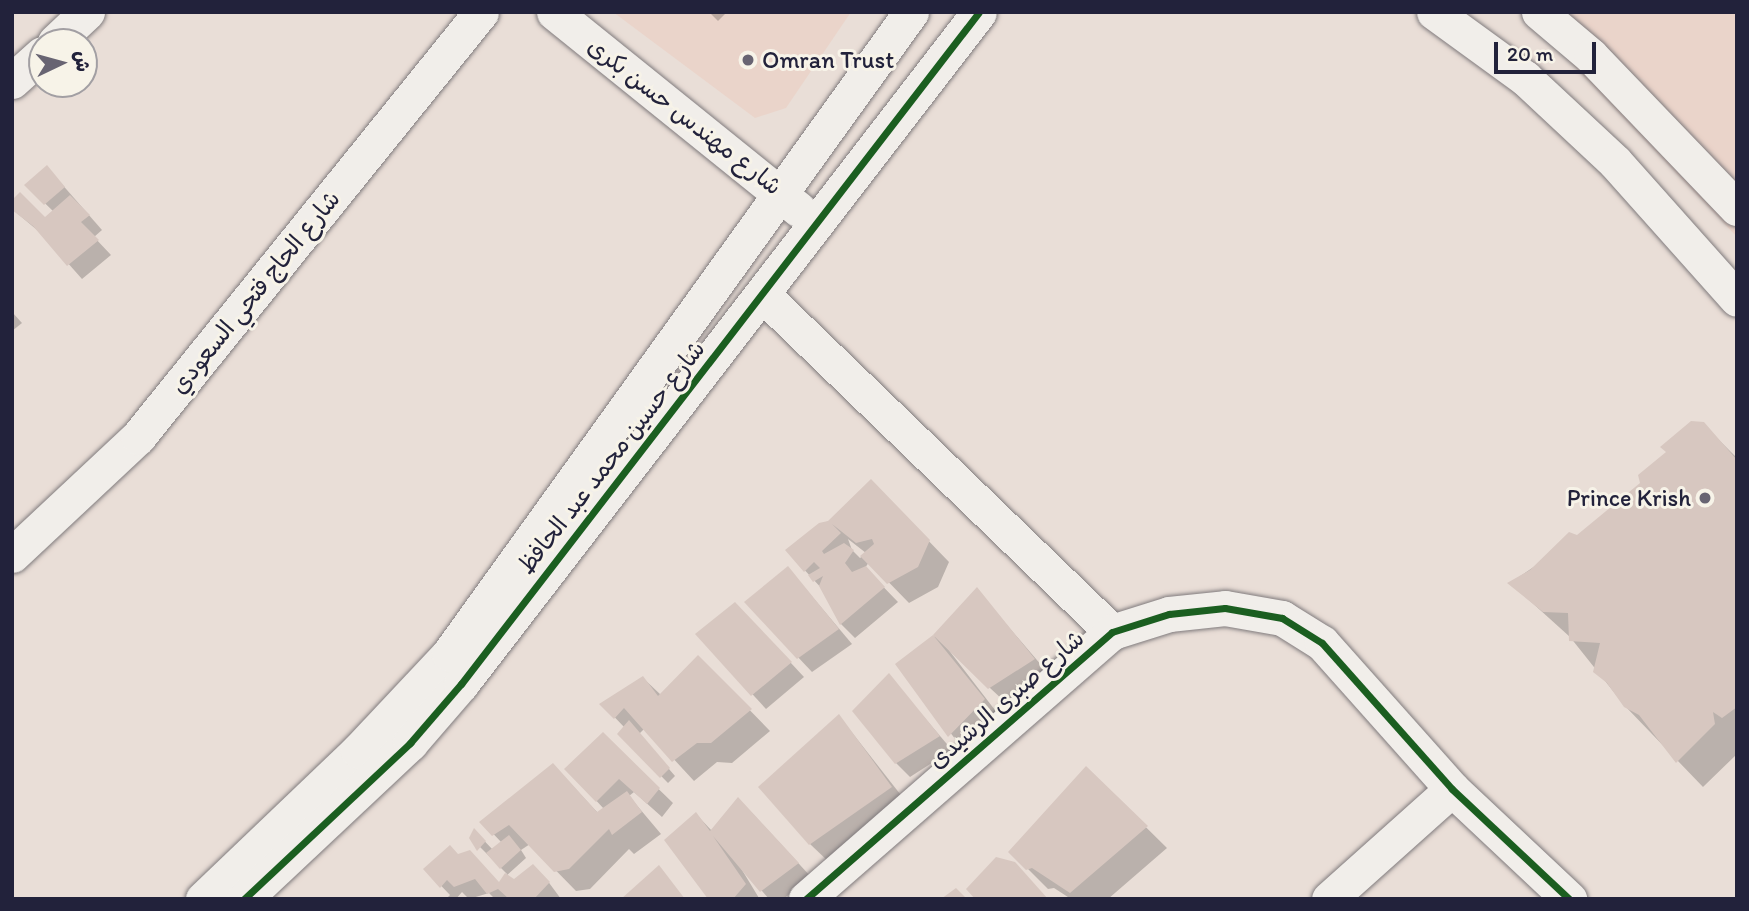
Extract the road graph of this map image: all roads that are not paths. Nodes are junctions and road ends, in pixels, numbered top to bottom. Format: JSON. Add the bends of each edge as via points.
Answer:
{"nodes":[{"id":1,"x":87,"y":12,"type":"edge"},
{"id":2,"x":481,"y":12,"type":"edge"},
{"id":3,"x":554,"y":12,"type":"edge"},
{"id":4,"x":911,"y":12,"type":"edge"},
{"id":5,"x":979,"y":12,"type":"edge"},
{"id":6,"x":1434,"y":12,"type":"edge"},
{"id":7,"x":1539,"y":12,"type":"edge"},
{"id":8,"x":70,"y":28,"type":"edge"},
{"id":9,"x":28,"y":67,"type":"edge"},
{"id":10,"x":12,"y":81,"type":"edge"},
{"id":11,"x":782,"y":192,"type":"junction"},
{"id":12,"x":1737,"y":208,"type":"edge"},
{"id":13,"x":813,"y":224,"type":"junction"},
{"id":14,"x":762,"y":294,"type":"junction"},
{"id":15,"x":1737,"y":299,"type":"edge"},
{"id":16,"x":12,"y":555,"type":"edge"},
{"id":17,"x":1112,"y":632,"type":"junction"},
{"id":18,"x":1452,"y":789,"type":"junction"},
{"id":19,"x":202,"y":899,"type":"edge"},
{"id":20,"x":244,"y":899,"type":"edge"},
{"id":21,"x":806,"y":899,"type":"edge"},
{"id":22,"x":1329,"y":899,"type":"edge"},
{"id":23,"x":1569,"y":899,"type":"edge"}],
"edges":[{"from":1,"to":8,"type":"street"},
{"from":2,"to":16,"type":"street","name":"شارع الحاج فتحي السعودي","via":[[138,437]]},
{"from":3,"to":11,"type":"street","name":"شارع مهندس حسن بكرى"},
{"from":4,"to":11,"type":"street","name":"شارع حسين محمد عبد الحافظ"},
{"from":5,"to":13,"type":"street","name":"شارع حسين محمد عبد الحافظ"},
{"from":6,"to":15,"type":"street","via":[[1525,78],[1615,162]]},
{"from":7,"to":12,"type":"street","via":[[1591,56]]},
{"from":9,"to":10,"type":"street"},
{"from":11,"to":13,"type":"street","name":"شارع مهندس حسن بكرى"},
{"from":11,"to":19,"type":"street","name":"شارع حسين محمد عبد الحافظ","via":[[449,654],[358,751]]},
{"from":13,"to":14,"type":"street","name":"شارع حسين محمد عبد الحافظ"},
{"from":14,"to":17,"type":"street"},
{"from":14,"to":20,"type":"street","name":"شارع حسين محمد عبد الحافظ","via":[[461,684],[410,743]]},
{"from":17,"to":18,"type":"street","name":"شارع صبرى الرشيدى","via":[[1168,614],[1225,608],[1282,618],[1322,643],[1356,677]]},
{"from":17,"to":21,"type":"street","name":"شارع صبرى الرشيدى"},
{"from":18,"to":22,"type":"street"},
{"from":18,"to":23,"type":"street","name":"شارع صبرى الرشيدى"}]}
